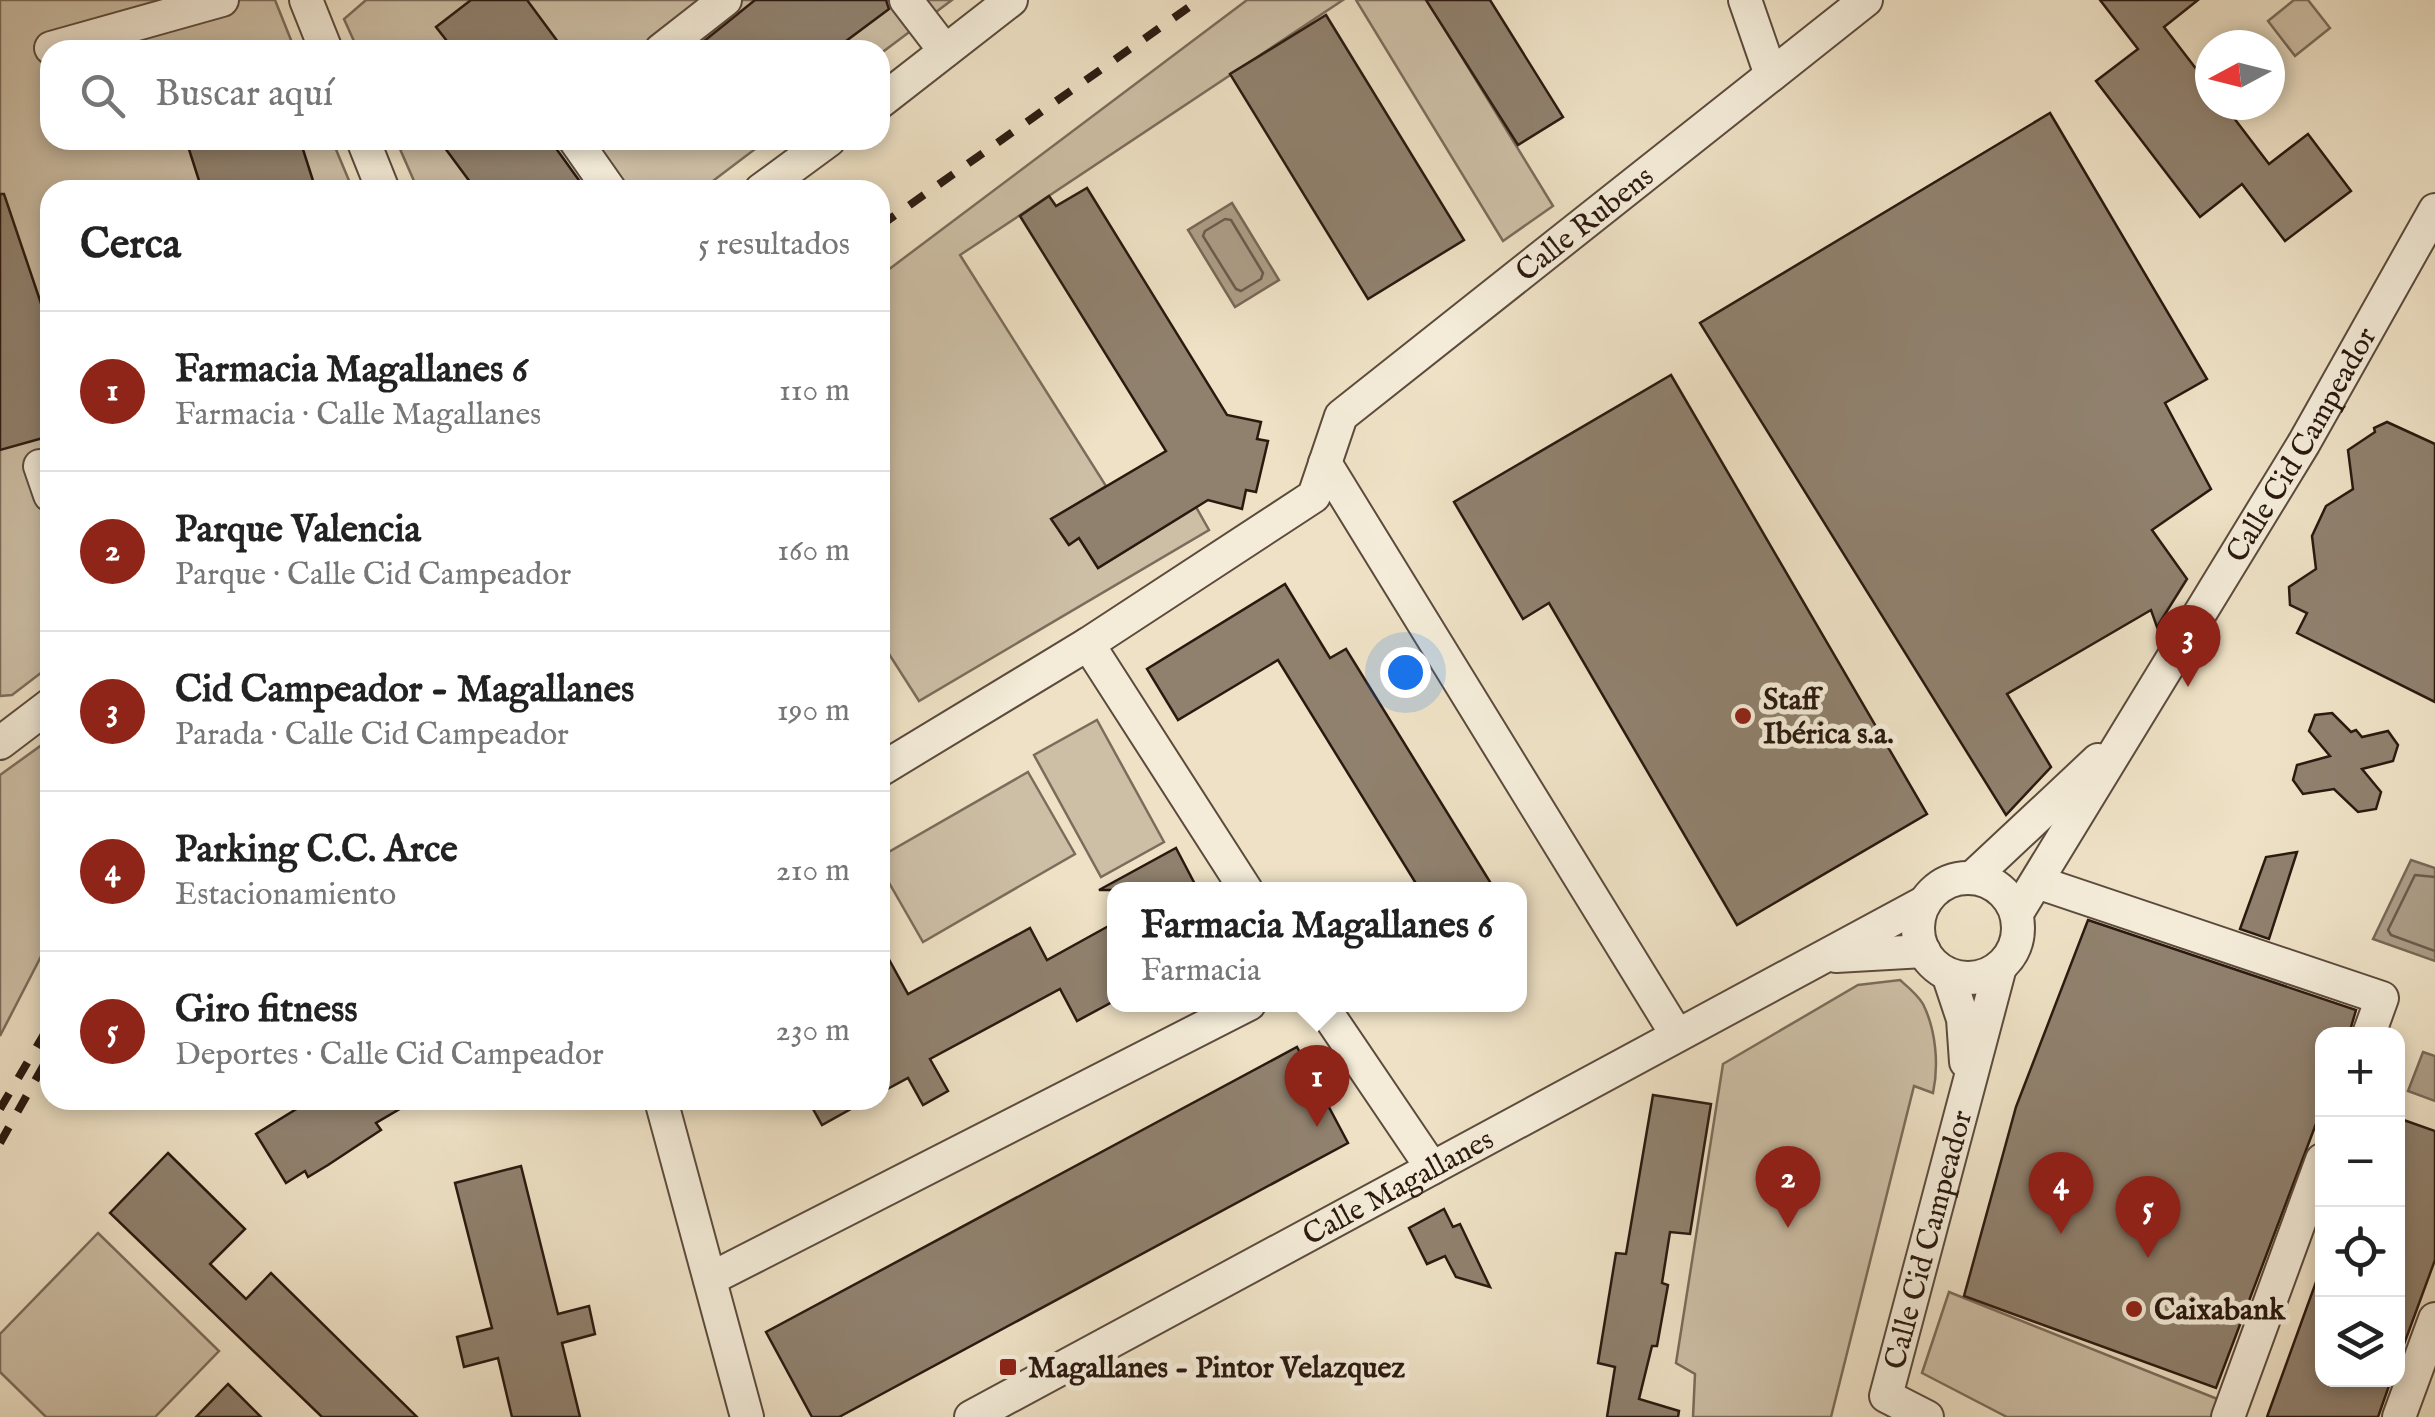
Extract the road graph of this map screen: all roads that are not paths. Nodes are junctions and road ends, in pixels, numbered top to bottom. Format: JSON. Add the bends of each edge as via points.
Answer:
{"nodes":[{"id":1,"x":222,"y":0,"type":"edge"},
{"id":2,"x":306,"y":0,"type":"edge"},
{"id":3,"x":725,"y":0,"type":"edge"},
{"id":4,"x":906,"y":0,"type":"edge"},
{"id":5,"x":1011,"y":0,"type":"edge"},
{"id":6,"x":1744,"y":0,"type":"edge"},
{"id":7,"x":1866,"y":0,"type":"edge"},
{"id":8,"x":80,"y":40,"type":"edge"},
{"id":9,"x":322,"y":40,"type":"edge"},
{"id":10,"x":674,"y":40,"type":"edge"},
{"id":11,"x":946,"y":51,"type":"junction"},
{"id":12,"x":1771,"y":75,"type":"junction"},
{"id":13,"x":890,"y":94,"type":"edge"},
{"id":14,"x":367,"y":150,"type":"edge"},
{"id":15,"x":582,"y":150,"type":"edge"},
{"id":16,"x":815,"y":150,"type":"edge"},
{"id":17,"x":379,"y":180,"type":"edge"},
{"id":18,"x":603,"y":180,"type":"edge"},
{"id":19,"x":775,"y":180,"type":"edge"},
{"id":20,"x":2435,"y":210,"type":"edge"},
{"id":21,"x":1325,"y":462,"type":"junction"},
{"id":22,"x":1088,"y":644,"type":"junction"},
{"id":23,"x":40,"y":712,"type":"edge"},
{"id":24,"x":2131,"y":730,"type":"junction"},
{"id":25,"x":0,"y":742,"type":"edge"},
{"id":26,"x":890,"y":764,"type":"edge"},
{"id":27,"x":1972,"y":878,"type":"junction"},
{"id":28,"x":1241,"y":882,"type":"edge"},
{"id":29,"x":2037,"y":882,"type":"junction"},
{"id":30,"x":1925,"y":902,"type":"junction"},
{"id":31,"x":2017,"y":914,"type":"junction"},
{"id":32,"x":1924,"y":952,"type":"junction"},
{"id":33,"x":1826,"y":957,"type":"junction"},
{"id":34,"x":2000,"y":967,"type":"junction"},
{"id":35,"x":1948,"y":974,"type":"junction"},
{"id":36,"x":1233,"y":1012,"type":"edge"},
{"id":37,"x":1326,"y":1012,"type":"edge"},
{"id":38,"x":2372,"y":1027,"type":"edge"},
{"id":39,"x":1677,"y":1036,"type":"junction"},
{"id":40,"x":1968,"y":1084,"type":"junction"},
{"id":41,"x":664,"y":1110,"type":"edge"},
{"id":42,"x":1432,"y":1168,"type":"junction"},
{"id":43,"x":2315,"y":1179,"type":"edge"},
{"id":44,"x":710,"y":1279,"type":"junction"},
{"id":45,"x":2435,"y":1319,"type":"edge"},
{"id":46,"x":747,"y":1417,"type":"edge"},
{"id":47,"x":971,"y":1417,"type":"edge"},
{"id":48,"x":1926,"y":1417,"type":"edge"},
{"id":49,"x":2228,"y":1417,"type":"edge"},
{"id":50,"x":2399,"y":1417,"type":"edge"}],
"edges":[{"from":1,"to":8,"type":"street"},
{"from":2,"to":9,"type":"street"},
{"from":3,"to":10,"type":"street"},
{"from":4,"to":11,"type":"street"},
{"from":5,"to":11,"type":"street"},
{"from":6,"to":12,"type":"street"},
{"from":7,"to":12,"type":"street","name":"Calle Rubens"},
{"from":11,"to":13,"type":"street"},
{"from":12,"to":21,"type":"street","name":"Calle Rubens","via":[[1341,416]]},
{"from":14,"to":17,"type":"street"},
{"from":15,"to":18,"type":"street"},
{"from":16,"to":19,"type":"street"},
{"from":20,"to":24,"type":"street","name":"Calle Cid Campeador","via":[[2304,444]]},
{"from":21,"to":22,"type":"street","name":"Calle Rubens","via":[[1314,496]]},
{"from":21,"to":39,"type":"street"},
{"from":22,"to":26,"type":"street","name":"Calle Rubens"},
{"from":22,"to":28,"type":"street"},
{"from":23,"to":25,"type":"street"},
{"from":24,"to":27,"type":"street","name":"Calle Cid Campeador"},
{"from":24,"to":29,"type":"street","name":"Calle Cid Campeador"},
{"from":27,"to":30,"type":"street","via":[[1937,888]]},
{"from":27,"to":31,"type":"street","via":[[1991,883]]},
{"from":29,"to":31,"type":"street","name":"Calle Cid Campeador"},
{"from":29,"to":38,"type":"street","via":[[2382,998]]},
{"from":30,"to":32,"type":"street","via":[[1918,927]]},
{"from":30,"to":33,"type":"street","name":"Calle Magallanes"},
{"from":31,"to":34,"type":"street","via":[[2013,952]]},
{"from":32,"to":33,"type":"street","name":"Calle Magallanes"},
{"from":32,"to":35,"type":"street"},
{"from":33,"to":39,"type":"street","name":"Calle Magallanes"},
{"from":34,"to":35,"type":"street","via":[[1975,978]]},
{"from":34,"to":40,"type":"street","name":"Calle Cid Campeador"},
{"from":35,"to":40,"type":"street","via":[[1962,1019]]},
{"from":36,"to":44,"type":"street"},
{"from":37,"to":42,"type":"street"},
{"from":39,"to":42,"type":"street","name":"Calle Magallanes"},
{"from":40,"to":48,"type":"street","name":"Calle Cid Campeador","via":[[1886,1396]]},
{"from":41,"to":44,"type":"street"},
{"from":42,"to":47,"type":"street","name":"Calle Magallanes"},
{"from":43,"to":49,"type":"street"},
{"from":44,"to":46,"type":"street"},
{"from":45,"to":50,"type":"street"}]}
